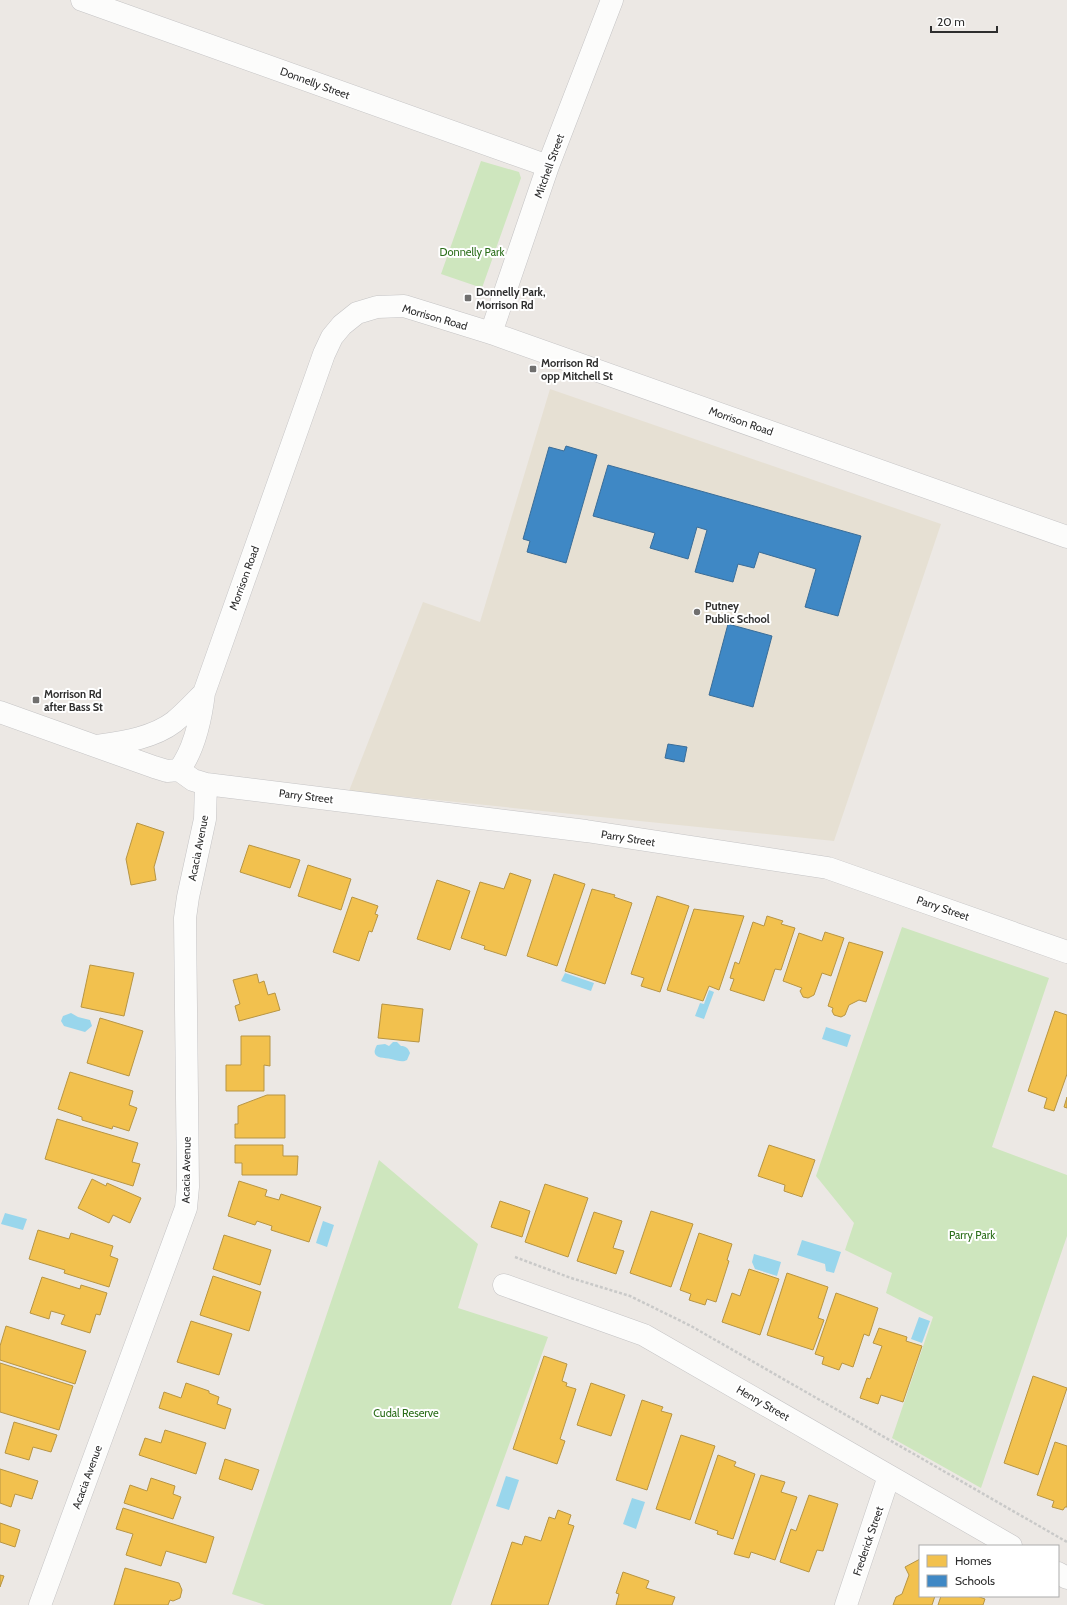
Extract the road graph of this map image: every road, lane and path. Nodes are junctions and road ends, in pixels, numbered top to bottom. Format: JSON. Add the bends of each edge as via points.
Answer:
{"nodes":[{"id":1,"x":82,"y":0,"type":"edge"},
{"id":2,"x":607,"y":1,"type":"edge"},
{"id":3,"x":548,"y":166,"type":"junction"},
{"id":4,"x":491,"y":333,"type":"junction"},
{"id":5,"x":1067,"y":537,"type":"edge"},
{"id":6,"x":204,"y":693,"type":"junction"},
{"id":7,"x":0,"y":712,"type":"edge"},
{"id":8,"x":96,"y":746,"type":"junction"},
{"id":9,"x":179,"y":770,"type":"junction"},
{"id":10,"x":206,"y":784,"type":"junction"},
{"id":11,"x":1067,"y":952,"type":"edge"},
{"id":12,"x":515,"y":1257,"type":"dead end"},
{"id":13,"x":504,"y":1285,"type":"dead end"},
{"id":14,"x":889,"y":1476,"type":"junction"},
{"id":15,"x":1067,"y":1542,"type":"edge"},
{"id":16,"x":1009,"y":1545,"type":"edge"},
{"id":17,"x":40,"y":1605,"type":"edge"},
{"id":18,"x":846,"y":1605,"type":"edge"}],
"edges":[{"from":1,"to":3,"type":"street","name":"Donnelly Street"},
{"from":2,"to":3,"type":"street","name":"Mitchell Street"},
{"from":3,"to":4,"type":"street","name":"Mitchell Street"},
{"from":4,"to":5,"type":"street","name":"Morrison Road"},
{"from":4,"to":6,"type":"street","name":"Morrison Road","via":[[404,306],[378,307],[357,313],[332,337],[311,389]]},
{"from":6,"to":8,"type":"street","via":[[174,722],[162,729],[137,739]]},
{"from":6,"to":9,"type":"street","name":"Morrison Road","via":[[202,713],[186,760]]},
{"from":7,"to":8,"type":"street"},
{"from":8,"to":9,"type":"street","via":[[166,771]]},
{"from":9,"to":10,"type":"street","name":"Parry Street","via":[[193,780]]},
{"from":10,"to":11,"type":"street","name":"Parry Street","via":[[586,831],[828,868]]},
{"from":10,"to":17,"type":"street","name":"Acacia Avenue","via":[[205,818],[185,918],[188,1187],[186,1208]]},
{"from":12,"to":15,"type":"path","via":[[630,1296],[691,1326]]},
{"from":13,"to":14,"type":"street","name":"Henry Street","via":[[644,1335]]},
{"from":14,"to":16,"type":"street","name":"Henry Street"},
{"from":14,"to":18,"type":"street","name":"Frederick Street"}]}
